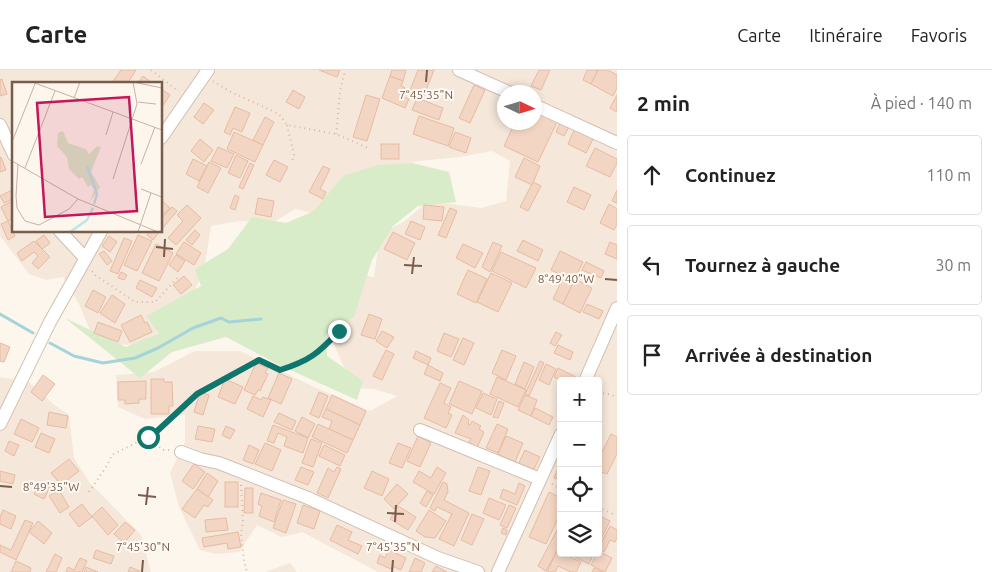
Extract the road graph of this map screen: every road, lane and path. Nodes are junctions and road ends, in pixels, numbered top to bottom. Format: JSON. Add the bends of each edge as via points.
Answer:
{"nodes":[{"id":1,"x":151,"y":70,"type":"edge"},
{"id":2,"x":346,"y":70,"type":"edge"},
{"id":3,"x":459,"y":70,"type":"edge"},
{"id":4,"x":207,"y":73,"type":"edge"},
{"id":5,"x":497,"y":87,"type":"edge"},
{"id":6,"x":188,"y":99,"type":"junction"},
{"id":7,"x":542,"y":109,"type":"edge"},
{"id":8,"x":0,"y":125,"type":"edge"},
{"id":9,"x":287,"y":125,"type":"junction"},
{"id":10,"x":336,"y":134,"type":"junction"},
{"id":11,"x":162,"y":137,"type":"edge"},
{"id":12,"x":617,"y":143,"type":"edge"},
{"id":13,"x":368,"y":148,"type":"dead end"},
{"id":14,"x":12,"y":151,"type":"edge"},
{"id":15,"x":292,"y":162,"type":"dead end"},
{"id":16,"x":61,"y":232,"type":"edge"},
{"id":17,"x":100,"y":232,"type":"edge"},
{"id":18,"x":85,"y":258,"type":"junction"},
{"id":19,"x":180,"y":275,"type":"dead end"},
{"id":20,"x":617,"y":308,"type":"edge"},
{"id":21,"x":352,"y":328,"type":"dead end"},
{"id":22,"x":587,"y":377,"type":"edge"},
{"id":23,"x":602,"y":393,"type":"edge"},
{"id":24,"x":617,"y":397,"type":"edge"},
{"id":25,"x":0,"y":424,"type":"edge"},
{"id":26,"x":420,"y":430,"type":"dead end"},
{"id":27,"x":148,"y":437,"type":"junction"},
{"id":28,"x":557,"y":443,"type":"edge"},
{"id":29,"x":181,"y":452,"type":"joint"},
{"id":30,"x":242,"y":472,"type":"junction"},
{"id":31,"x":540,"y":479,"type":"junction"},
{"id":32,"x":89,"y":492,"type":"dead end"},
{"id":33,"x":602,"y":510,"type":"edge"},
{"id":34,"x":613,"y":514,"type":"dead end"},
{"id":35,"x":247,"y":572,"type":"edge"},
{"id":36,"x":478,"y":572,"type":"edge"},
{"id":37,"x":498,"y":572,"type":"edge"}],
"edges":[{"from":1,"to":6,"type":"path"},
{"from":2,"to":10,"type":"path","via":[[341,82]]},
{"from":3,"to":5,"type":"street"},
{"from":4,"to":6,"type":"street"},
{"from":4,"to":9,"type":"path","via":[[229,91],[279,114]]},
{"from":6,"to":11,"type":"street"},
{"from":7,"to":12,"type":"street"},
{"from":8,"to":14,"type":"street"},
{"from":9,"to":10,"type":"path"},
{"from":9,"to":15,"type":"path","via":[[294,155]]},
{"from":10,"to":13,"type":"path"},
{"from":16,"to":18,"type":"street"},
{"from":17,"to":18,"type":"street"},
{"from":18,"to":19,"type":"path","via":[[95,275],[135,302],[154,302]]},
{"from":18,"to":25,"type":"street"},
{"from":20,"to":22,"type":"street"},
{"from":21,"to":27,"type":"path","via":[[339,331],[320,351],[297,365],[280,370],[259,360],[197,394]]},
{"from":23,"to":24,"type":"path"},
{"from":26,"to":31,"type":"street"},
{"from":27,"to":29,"type":"path","via":[[163,450]]},
{"from":27,"to":32,"type":"path","via":[[112,455]]},
{"from":28,"to":31,"type":"street"},
{"from":29,"to":30,"type":"street"},
{"from":30,"to":35,"type":"path","via":[[241,534]]},
{"from":30,"to":36,"type":"street","via":[[308,498],[438,558]]},
{"from":31,"to":37,"type":"street"},
{"from":33,"to":34,"type":"path"}]}
